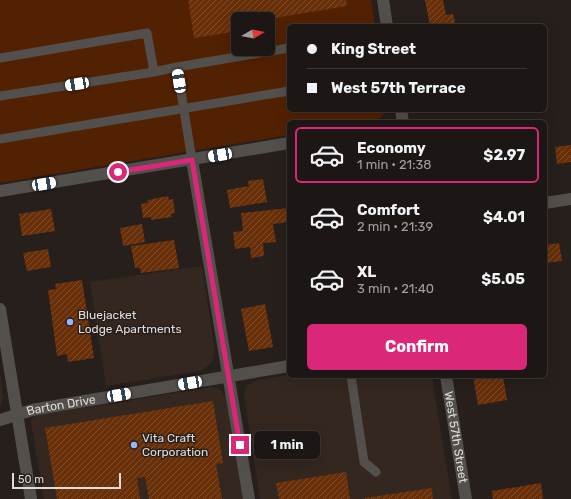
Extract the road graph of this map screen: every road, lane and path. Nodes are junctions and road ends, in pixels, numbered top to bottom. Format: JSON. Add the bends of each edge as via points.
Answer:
{"nodes":[{"id":1,"x":383,"y":0,"type":"edge"},
{"id":2,"x":387,"y":24,"type":"edge"},
{"id":3,"x":287,"y":48,"type":"edge"},
{"id":4,"x":0,"y":58,"type":"edge"},
{"id":5,"x":177,"y":67,"type":"junction"},
{"id":6,"x":154,"y":72,"type":"junction"},
{"id":7,"x":287,"y":91,"type":"edge"},
{"id":8,"x":0,"y":96,"type":"edge"},
{"id":9,"x":183,"y":109,"type":"junction"},
{"id":10,"x":0,"y":139,"type":"edge"},
{"id":11,"x":287,"y":143,"type":"edge"},
{"id":12,"x":192,"y":160,"type":"junction"},
{"id":13,"x":0,"y":191,"type":"edge"},
{"id":14,"x":571,"y":198,"type":"edge"},
{"id":15,"x":547,"y":203,"type":"edge"},
{"id":16,"x":0,"y":309,"type":"edge"},
{"id":17,"x":287,"y":366,"type":"edge"},
{"id":18,"x":228,"y":376,"type":"junction"},
{"id":19,"x":351,"y":378,"type":"edge"},
{"id":20,"x":446,"y":378,"type":"edge"},
{"id":21,"x":17,"y":414,"type":"junction"},
{"id":22,"x":0,"y":420,"type":"edge"},
{"id":23,"x":376,"y":472,"type":"dead end"},
{"id":24,"x":31,"y":499,"type":"edge"},
{"id":25,"x":249,"y":499,"type":"edge"},
{"id":26,"x":466,"y":499,"type":"edge"}],
"edges":[{"from":1,"to":2,"type":"street"},
{"from":3,"to":5,"type":"lane"},
{"from":4,"to":6,"type":"lane","via":[[147,33]]},
{"from":5,"to":6,"type":"lane"},
{"from":5,"to":9,"type":"lane"},
{"from":6,"to":8,"type":"lane"},
{"from":7,"to":9,"type":"lane"},
{"from":9,"to":10,"type":"lane"},
{"from":9,"to":12,"type":"lane"},
{"from":11,"to":12,"type":"street"},
{"from":12,"to":13,"type":"street"},
{"from":12,"to":18,"type":"street"},
{"from":14,"to":15,"type":"street"},
{"from":16,"to":21,"type":"street"},
{"from":17,"to":18,"type":"street","name":"Barton Drive"},
{"from":18,"to":21,"type":"street","name":"Barton Drive"},
{"from":18,"to":25,"type":"street"},
{"from":19,"to":23,"type":"lane","via":[[364,462]]},
{"from":20,"to":26,"type":"street","name":"West 57th Street"},
{"from":21,"to":22,"type":"street","name":"Barton Drive"},
{"from":21,"to":24,"type":"street"}]}
